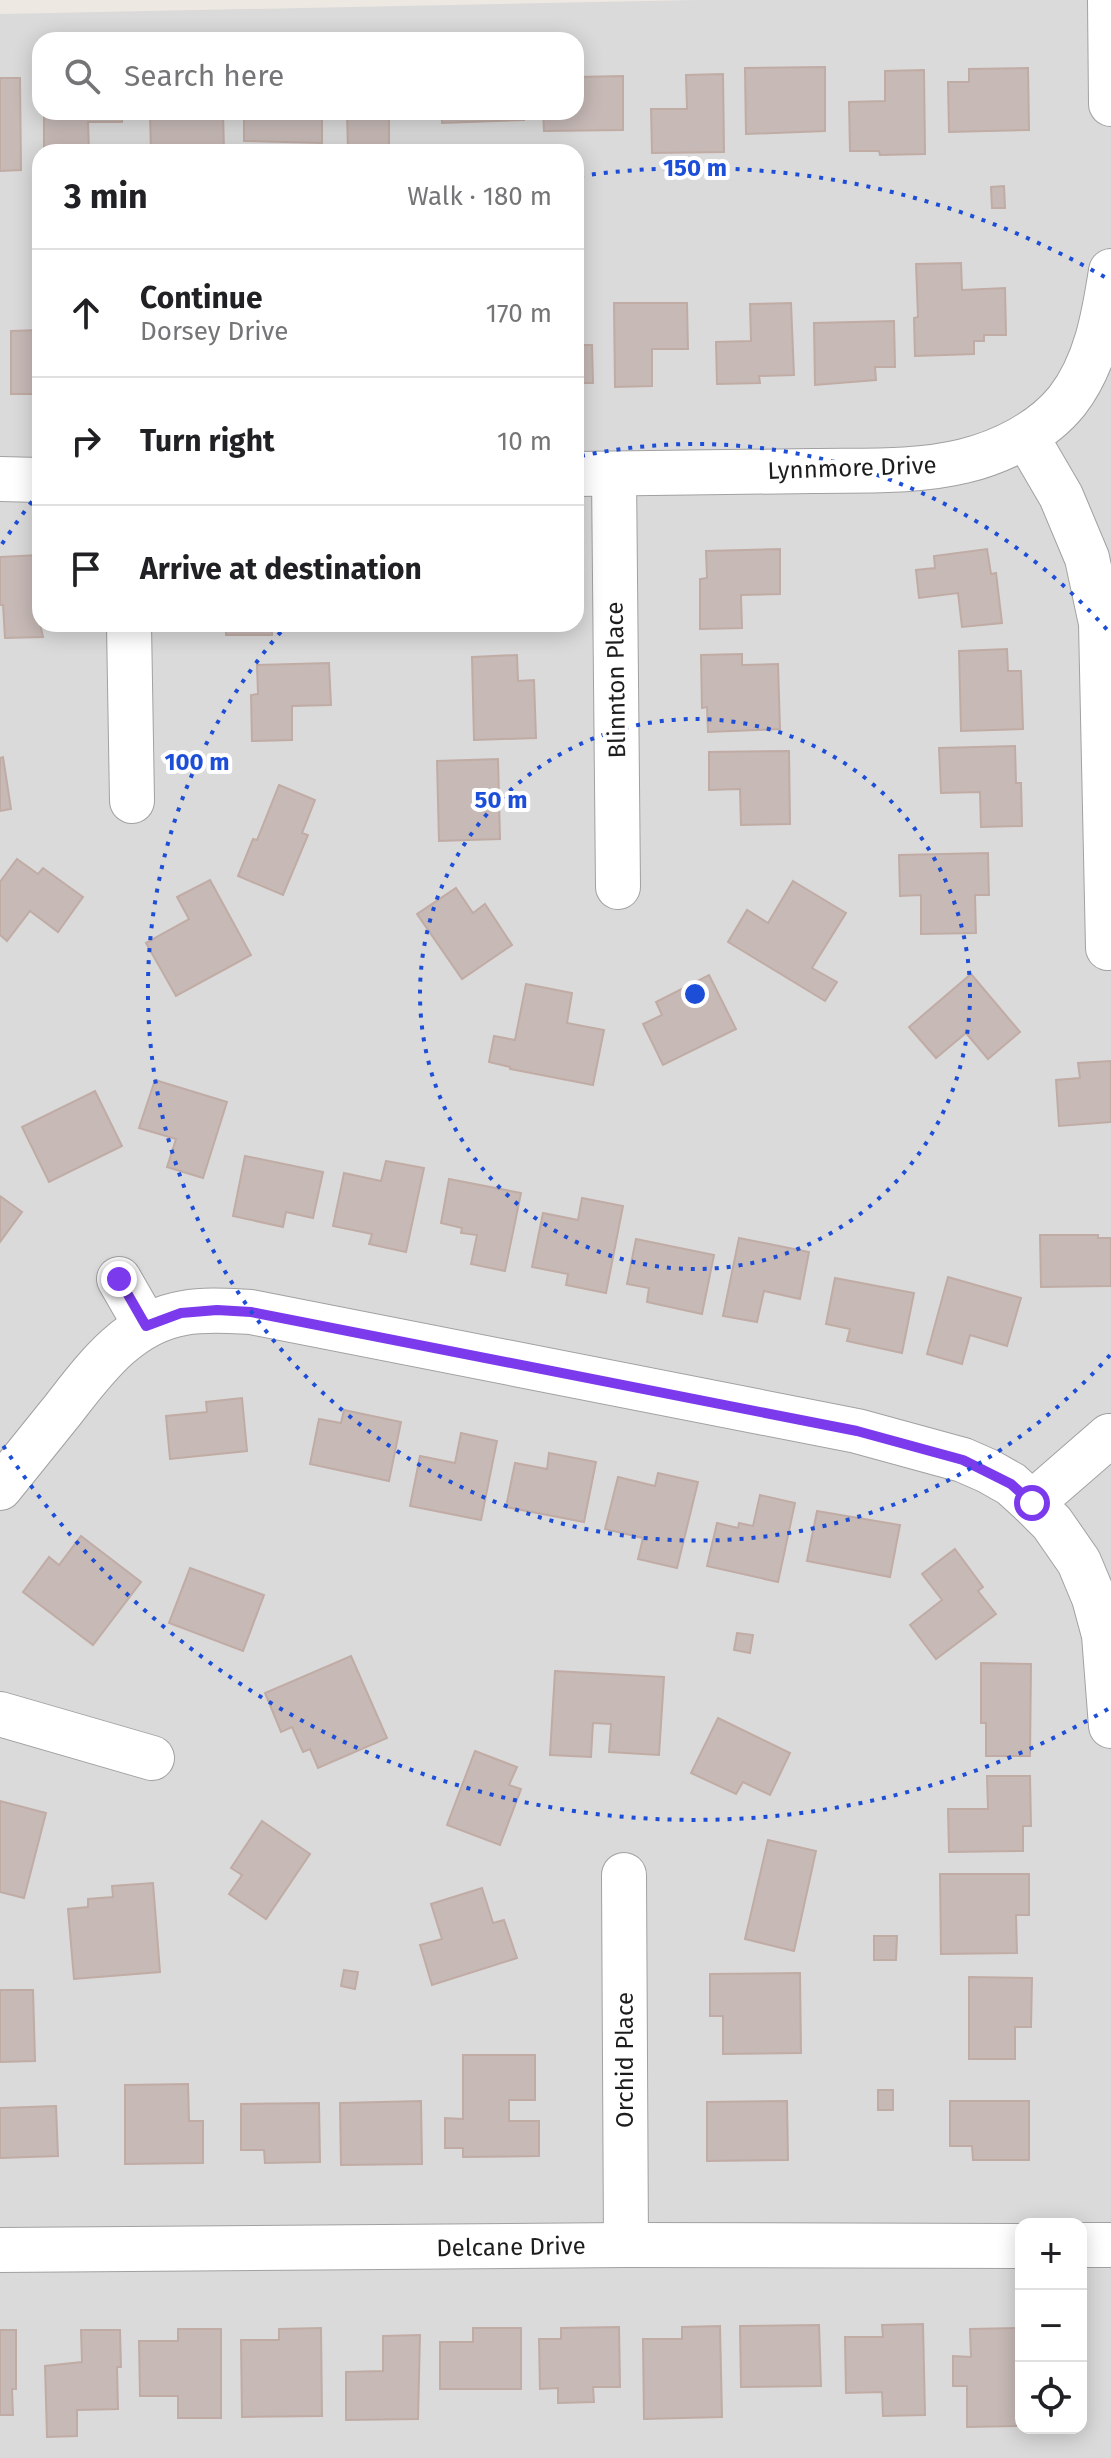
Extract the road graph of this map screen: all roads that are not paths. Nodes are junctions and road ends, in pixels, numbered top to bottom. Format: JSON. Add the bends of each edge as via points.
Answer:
{"nodes":[{"id":1,"x":1110,"y":0,"type":"edge"},
{"id":2,"x":1111,"y":104,"type":"edge"},
{"id":3,"x":1111,"y":271,"type":"edge"},
{"id":4,"x":1026,"y":436,"type":"junction"},
{"id":5,"x":595,"y":474,"type":"edge"},
{"id":6,"x":0,"y":479,"type":"edge"},
{"id":7,"x":32,"y":480,"type":"edge"},
{"id":8,"x":129,"y":632,"type":"edge"},
{"id":9,"x":132,"y":801,"type":"dead end"},
{"id":10,"x":618,"y":887,"type":"dead end"},
{"id":11,"x":1108,"y":948,"type":"dead end"},
{"id":12,"x":119,"y":1279,"type":"dead end"},
{"id":13,"x":146,"y":1326,"type":"junction"},
{"id":14,"x":1109,"y":1436,"type":"dead end"},
{"id":15,"x":0,"y":1488,"type":"edge"},
{"id":16,"x":1032,"y":1503,"type":"junction"},
{"id":17,"x":0,"y":1714,"type":"edge"},
{"id":18,"x":1111,"y":1726,"type":"edge"},
{"id":19,"x":152,"y":1758,"type":"dead end"},
{"id":20,"x":624,"y":1875,"type":"dead end"},
{"id":21,"x":626,"y":2245,"type":"junction"},
{"id":22,"x":1087,"y":2245,"type":"edge"},
{"id":23,"x":1111,"y":2245,"type":"edge"},
{"id":24,"x":1015,"y":2246,"type":"edge"},
{"id":25,"x":0,"y":2250,"type":"edge"}],
"edges":[{"from":1,"to":2,"type":"street"},
{"from":3,"to":4,"type":"street","name":"Lynnmore Drive","via":[[1092,357],[1067,401]]},
{"from":4,"to":5,"type":"street","name":"Lynnmore Drive","via":[[997,451],[931,467]]},
{"from":4,"to":11,"type":"street","via":[[1061,496],[1087,558],[1101,623]]},
{"from":5,"to":10,"type":"street","name":"Blinnton Place"},
{"from":6,"to":7,"type":"street"},
{"from":8,"to":9,"type":"street"},
{"from":12,"to":13,"type":"street"},
{"from":13,"to":15,"type":"street","via":[[97,1365]]},
{"from":13,"to":16,"type":"street","via":[[181,1313],[251,1312],[842,1428],[963,1460],[1011,1484]]},
{"from":14,"to":16,"type":"street"},
{"from":16,"to":18,"type":"street","via":[[1079,1562],[1094,1598],[1104,1635]]},
{"from":17,"to":19,"type":"street"},
{"from":20,"to":21,"type":"street","name":"Orchid Place"},
{"from":21,"to":24,"type":"street","name":"Delcane Drive"},
{"from":21,"to":25,"type":"street","name":"Delcane Drive"},
{"from":22,"to":23,"type":"street"}]}
